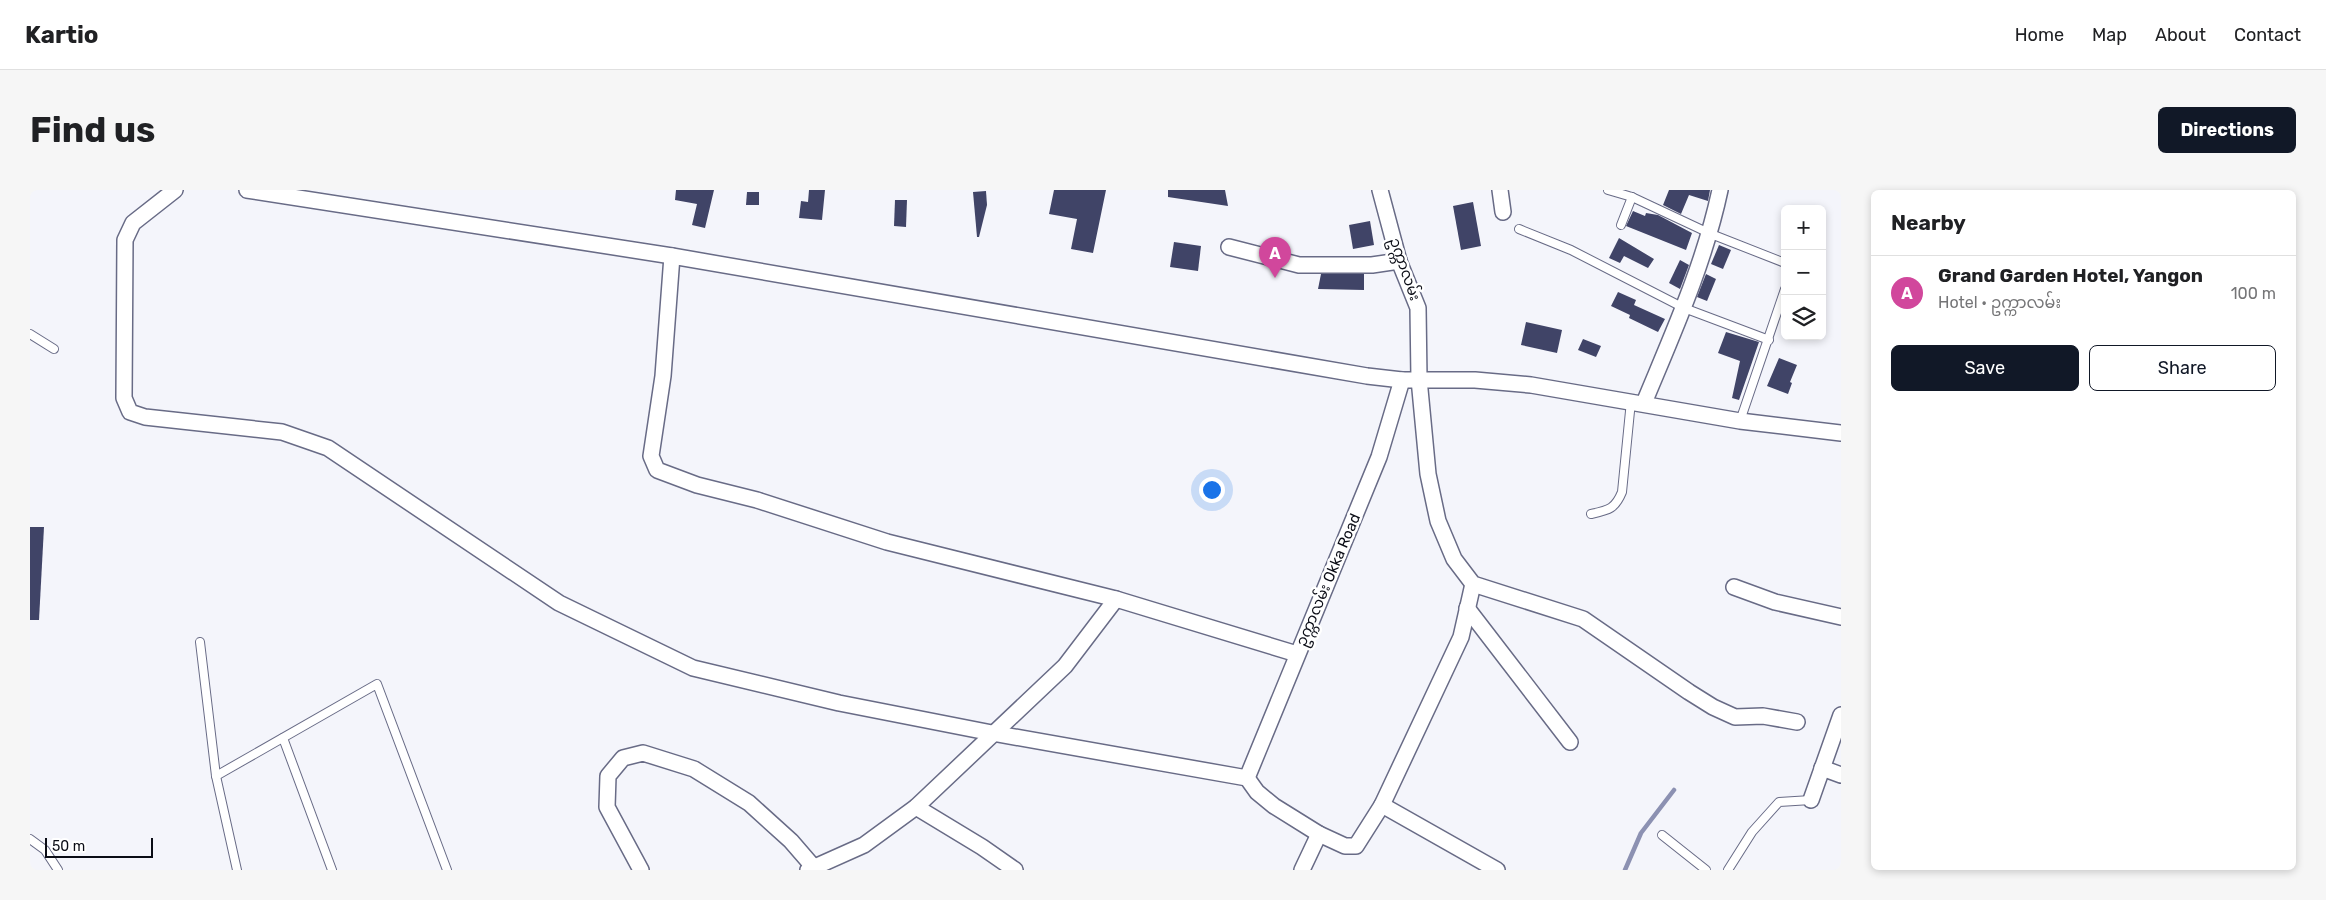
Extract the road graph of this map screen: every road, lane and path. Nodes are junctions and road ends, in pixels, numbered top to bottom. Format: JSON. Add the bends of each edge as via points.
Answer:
{"nodes":[{"id":1,"x":175,"y":190,"type":"edge"},
{"id":2,"x":247,"y":190,"type":"edge"},
{"id":3,"x":1380,"y":190,"type":"edge"},
{"id":4,"x":1500,"y":190,"type":"edge"},
{"id":5,"x":1608,"y":190,"type":"edge"},
{"id":6,"x":1720,"y":190,"type":"edge"},
{"id":7,"x":1632,"y":198,"type":"junction"},
{"id":8,"x":1503,"y":212,"type":"dead end"},
{"id":9,"x":1622,"y":226,"type":"dead end"},
{"id":10,"x":1519,"y":229,"type":"dead end"},
{"id":11,"x":1711,"y":234,"type":"junction"},
{"id":12,"x":1229,"y":247,"type":"dead end"},
{"id":13,"x":672,"y":256,"type":"junction"},
{"id":14,"x":1781,"y":260,"type":"edge"},
{"id":15,"x":1399,"y":261,"type":"junction"},
{"id":16,"x":1783,"y":295,"type":"edge"},
{"id":17,"x":1684,"y":308,"type":"junction"},
{"id":18,"x":30,"y":334,"type":"edge"},
{"id":19,"x":1769,"y":340,"type":"junction"},
{"id":20,"x":54,"y":349,"type":"dead end"},
{"id":21,"x":1419,"y":379,"type":"junction"},
{"id":22,"x":1402,"y":380,"type":"junction"},
{"id":23,"x":1637,"y":402,"type":"junction"},
{"id":24,"x":1740,"y":421,"type":"junction"},
{"id":25,"x":1841,"y":433,"type":"edge"},
{"id":26,"x":1591,"y":514,"type":"dead end"},
{"id":27,"x":1473,"y":584,"type":"junction"},
{"id":28,"x":1734,"y":587,"type":"dead end"},
{"id":29,"x":1116,"y":600,"type":"junction"},
{"id":30,"x":1467,"y":608,"type":"junction"},
{"id":31,"x":1841,"y":617,"type":"edge"},
{"id":32,"x":200,"y":642,"type":"dead end"},
{"id":33,"x":1297,"y":654,"type":"junction"},
{"id":34,"x":1841,"y":715,"type":"edge"},
{"id":35,"x":1797,"y":722,"type":"dead end"},
{"id":36,"x":992,"y":733,"type":"junction"},
{"id":37,"x":283,"y":738,"type":"junction"},
{"id":38,"x":1570,"y":742,"type":"dead end"},
{"id":39,"x":1822,"y":768,"type":"junction"},
{"id":40,"x":1841,"y":775,"type":"edge"},
{"id":41,"x":216,"y":776,"type":"junction"},
{"id":42,"x":1247,"y":778,"type":"junction"},
{"id":43,"x":1811,"y":800,"type":"joint"},
{"id":44,"x":1382,"y":805,"type":"junction"},
{"id":45,"x":916,"y":807,"type":"junction"},
{"id":46,"x":1319,"y":834,"type":"junction"},
{"id":47,"x":1662,"y":835,"type":"dead end"},
{"id":48,"x":30,"y":839,"type":"edge"},
{"id":49,"x":813,"y":869,"type":"edge"},
{"id":50,"x":58,"y":870,"type":"edge"},
{"id":51,"x":237,"y":870,"type":"edge"},
{"id":52,"x":332,"y":870,"type":"edge"},
{"id":53,"x":447,"y":870,"type":"edge"},
{"id":54,"x":641,"y":870,"type":"edge"},
{"id":55,"x":1015,"y":870,"type":"edge"},
{"id":56,"x":1302,"y":870,"type":"edge"},
{"id":57,"x":1497,"y":870,"type":"edge"},
{"id":58,"x":1706,"y":870,"type":"edge"},
{"id":59,"x":1728,"y":870,"type":"edge"}],
"edges":[{"from":1,"to":36,"type":"street","via":[[133,223],[125,240],[124,398],[130,412],[145,417],[282,432],[328,448],[559,603],[693,668],[839,703]]},
{"from":2,"to":13,"type":"street"},
{"from":3,"to":15,"type":"street","name":"ဥက္ကာလမ်း"},
{"from":4,"to":8,"type":"street"},
{"from":5,"to":7,"type":"lane"},
{"from":6,"to":11,"type":"street"},
{"from":7,"to":9,"type":"lane"},
{"from":7,"to":11,"type":"lane"},
{"from":10,"to":17,"type":"lane","via":[[1571,250]]},
{"from":11,"to":14,"type":"lane"},
{"from":11,"to":17,"type":"street"},
{"from":12,"to":15,"type":"street","via":[[1299,265],[1372,265]]},
{"from":13,"to":22,"type":"street"},
{"from":13,"to":29,"type":"street","via":[[663,376],[651,456],[657,470],[887,542]]},
{"from":15,"to":21,"type":"street","name":"ဥက္ကာလမ်း","via":[[1418,308]]},
{"from":16,"to":19,"type":"lane"},
{"from":17,"to":19,"type":"lane"},
{"from":17,"to":23,"type":"street"},
{"from":18,"to":20,"type":"lane"},
{"from":19,"to":24,"type":"lane"},
{"from":21,"to":22,"type":"street"},
{"from":21,"to":23,"type":"street","via":[[1531,385]]},
{"from":21,"to":27,"type":"street","name":"ဥက္ကာလမ်း","via":[[1428,474],[1438,521],[1454,559]]},
{"from":22,"to":33,"type":"street","name":"ဥက္ကာလမ်း Okka Road","via":[[1379,457]]},
{"from":23,"to":24,"type":"street"},
{"from":23,"to":26,"type":"lane","via":[[1622,492],[1617,504],[1606,511]]},
{"from":24,"to":25,"type":"street"},
{"from":27,"to":30,"type":"street"},
{"from":27,"to":35,"type":"street","via":[[1583,619],[1689,692],[1735,717],[1763,716]]},
{"from":28,"to":31,"type":"street","via":[[1775,602]]},
{"from":29,"to":33,"type":"street"},
{"from":29,"to":36,"type":"street","via":[[1065,666]]},
{"from":30,"to":38,"type":"street"},
{"from":30,"to":44,"type":"street","via":[[1460,637]]},
{"from":32,"to":41,"type":"lane"},
{"from":33,"to":42,"type":"street","name":"ဥက္ကာလမ်း Okka Road"},
{"from":34,"to":39,"type":"street"},
{"from":36,"to":42,"type":"street"},
{"from":36,"to":45,"type":"street"},
{"from":37,"to":41,"type":"lane"},
{"from":37,"to":52,"type":"lane"},
{"from":37,"to":53,"type":"lane","via":[[377,684]]},
{"from":39,"to":40,"type":"street"},
{"from":39,"to":43,"type":"street"},
{"from":41,"to":51,"type":"lane"},
{"from":42,"to":46,"type":"street","via":[[1257,792],[1274,806]]},
{"from":43,"to":59,"type":"lane","via":[[1779,802],[1752,832]]},
{"from":44,"to":46,"type":"street","via":[[1356,846],[1346,846]]},
{"from":44,"to":57,"type":"street"},
{"from":45,"to":49,"type":"street","via":[[864,845]]},
{"from":45,"to":55,"type":"street"},
{"from":46,"to":56,"type":"street"},
{"from":47,"to":58,"type":"lane"},
{"from":48,"to":50,"type":"lane","via":[[44,850]]},
{"from":49,"to":54,"type":"street","via":[[791,841],[748,803],[694,769],[643,753],[623,758],[608,776],[607,807]]}]}
